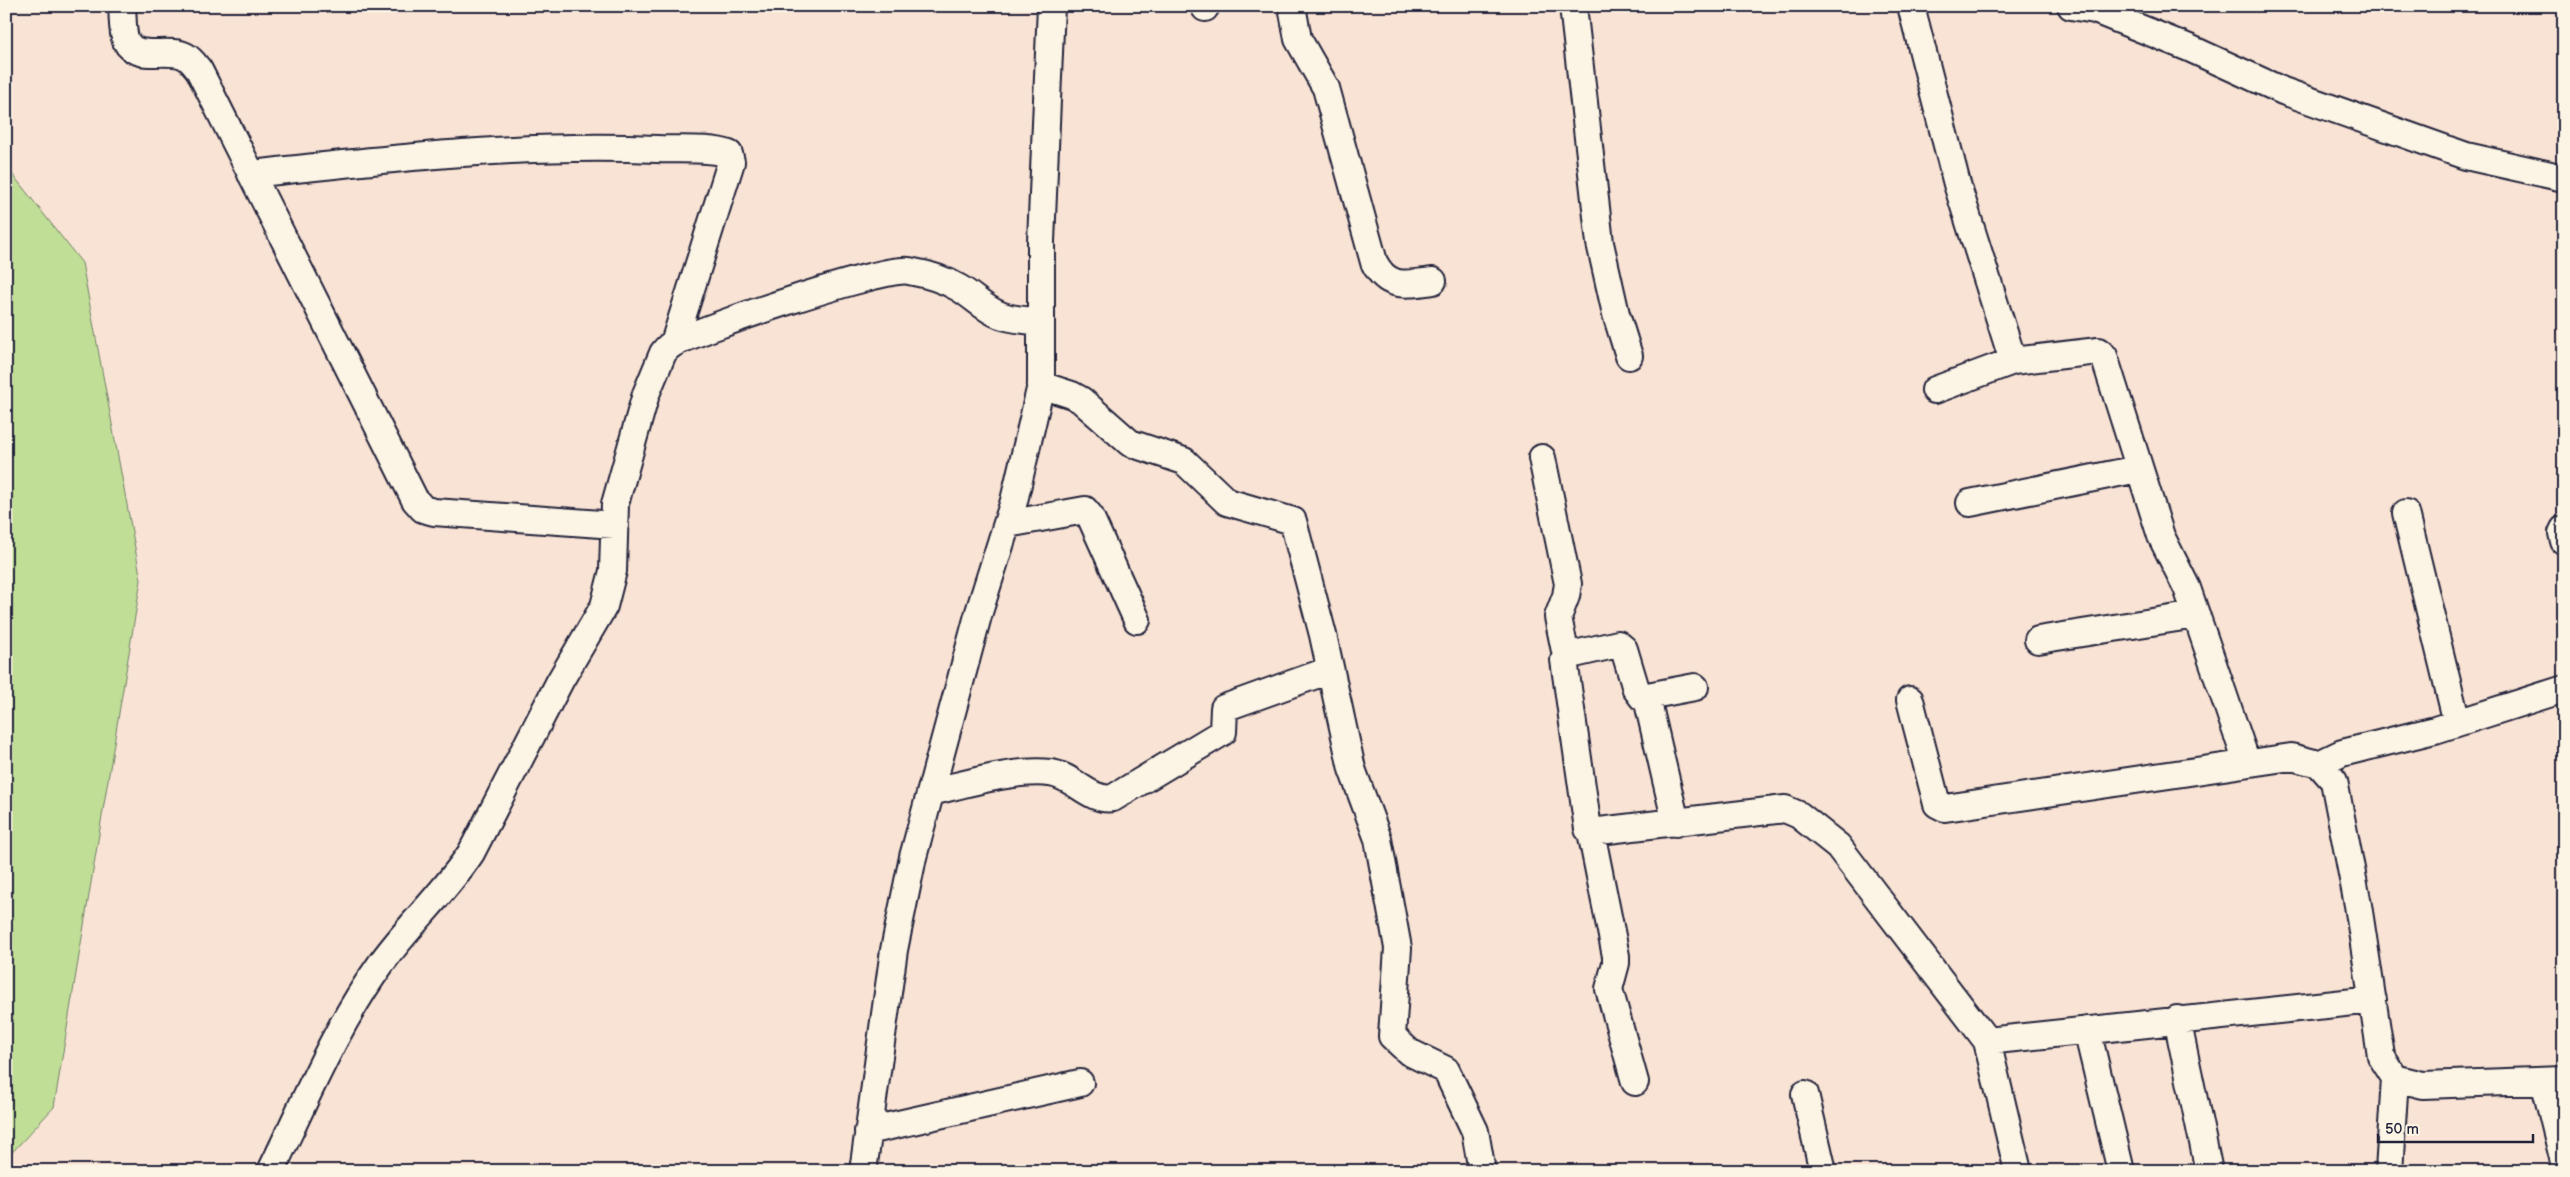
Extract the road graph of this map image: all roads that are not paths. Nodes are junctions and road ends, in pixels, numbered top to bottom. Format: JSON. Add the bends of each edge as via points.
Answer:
{"nodes":[{"id":1,"x":122,"y":6,"type":"edge"},
{"id":2,"x":1051,"y":6,"type":"edge"},
{"id":3,"x":1292,"y":6,"type":"edge"},
{"id":4,"x":1572,"y":6,"type":"edge"},
{"id":5,"x":1911,"y":6,"type":"edge"},
{"id":6,"x":2071,"y":6,"type":"edge"},
{"id":7,"x":2126,"y":14,"type":"edge"},
{"id":8,"x":251,"y":174,"type":"junction"},
{"id":9,"x":2564,"y":178,"type":"edge"},
{"id":10,"x":1434,"y":281,"type":"dead end"},
{"id":11,"x":1041,"y":322,"type":"junction"},
{"id":12,"x":674,"y":343,"type":"junction"},
{"id":13,"x":1629,"y":356,"type":"dead end"},
{"id":14,"x":2013,"y":361,"type":"junction"},
{"id":15,"x":1041,"y":385,"type":"junction"},
{"id":16,"x":1935,"y":390,"type":"dead end"},
{"id":17,"x":1542,"y":458,"type":"dead end"},
{"id":18,"x":2138,"y":469,"type":"junction"},
{"id":19,"x":1970,"y":504,"type":"dead end"},
{"id":20,"x":2406,"y":513,"type":"dead end"},
{"id":21,"x":1007,"y":524,"type":"junction"},
{"id":22,"x":615,"y":525,"type":"junction"},
{"id":23,"x":2564,"y":529,"type":"edge"},
{"id":24,"x":2564,"y":541,"type":"edge"},
{"id":25,"x":2196,"y":615,"type":"junction"},
{"id":26,"x":1137,"y":620,"type":"dead end"},
{"id":27,"x":2038,"y":640,"type":"dead end"},
{"id":28,"x":1566,"y":656,"type":"junction"},
{"id":29,"x":1330,"y":670,"type":"junction"},
{"id":30,"x":1695,"y":687,"type":"dead end"},
{"id":31,"x":2564,"y":690,"type":"edge"},
{"id":32,"x":1647,"y":698,"type":"junction"},
{"id":33,"x":1910,"y":700,"type":"dead end"},
{"id":34,"x":2457,"y":723,"type":"junction"},
{"id":35,"x":2247,"y":763,"type":"junction"},
{"id":36,"x":2319,"y":764,"type":"junction"},
{"id":37,"x":930,"y":792,"type":"junction"},
{"id":38,"x":1676,"y":822,"type":"junction"},
{"id":39,"x":1591,"y":832,"type":"junction"},
{"id":40,"x":2373,"y":1000,"type":"junction"},
{"id":41,"x":2177,"y":1019,"type":"junction"},
{"id":42,"x":2087,"y":1030,"type":"junction"},
{"id":43,"x":1987,"y":1041,"type":"junction"},
{"id":44,"x":2394,"y":1078,"type":"junction"},
{"id":45,"x":2554,"y":1080,"type":"edge"},
{"id":46,"x":1635,"y":1082,"type":"dead end"},
{"id":47,"x":1080,"y":1083,"type":"dead end"},
{"id":48,"x":1805,"y":1094,"type":"dead end"},
{"id":49,"x":868,"y":1131,"type":"junction"},
{"id":50,"x":2564,"y":1162,"type":"edge"},
{"id":51,"x":271,"y":1171,"type":"edge"},
{"id":52,"x":863,"y":1171,"type":"edge"},
{"id":53,"x":1482,"y":1171,"type":"edge"},
{"id":54,"x":1823,"y":1171,"type":"edge"},
{"id":55,"x":2018,"y":1171,"type":"edge"},
{"id":56,"x":2121,"y":1171,"type":"edge"},
{"id":57,"x":2209,"y":1171,"type":"edge"},
{"id":58,"x":2389,"y":1171,"type":"edge"}],
"edges":[{"from":1,"to":8,"type":"street","via":[[126,41],[131,48],[139,52],[185,55],[199,70]]},
{"from":2,"to":11,"type":"street","via":[[1040,241]]},
{"from":3,"to":10,"type":"street","via":[[1298,39],[1326,88],[1374,262],[1387,279],[1396,282]]},
{"from":4,"to":13,"type":"street","via":[[1600,243]]},
{"from":5,"to":14,"type":"street","via":[[1957,184]]},
{"from":6,"to":7,"type":"street"},
{"from":7,"to":9,"type":"street","via":[[2189,48],[2283,91],[2466,156]]},
{"from":8,"to":12,"type":"street","via":[[501,150],[608,147],[724,152],[729,154],[731,162]]},
{"from":8,"to":22,"type":"street","via":[[414,500],[434,512]]},
{"from":11,"to":12,"type":"street","via":[[1001,316],[960,288],[936,277],[906,270],[876,275],[811,295]]},
{"from":11,"to":15,"type":"street"},
{"from":12,"to":22,"type":"street","via":[[663,353],[646,394],[615,504]]},
{"from":14,"to":16,"type":"street"},
{"from":14,"to":18,"type":"street","via":[[2098,351],[2104,356]]},
{"from":15,"to":21,"type":"street"},
{"from":15,"to":29,"type":"street","via":[[1072,395],[1130,442],[1184,461],[1227,502],[1292,521]]},
{"from":17,"to":28,"type":"street","via":[[1568,584],[1558,617]]},
{"from":18,"to":19,"type":"street"},
{"from":18,"to":25,"type":"street","via":[[2161,536],[2187,588]]},
{"from":20,"to":34,"type":"street"},
{"from":21,"to":26,"type":"street","via":[[1085,510]]},
{"from":21,"to":37,"type":"street"},
{"from":22,"to":51,"type":"street","via":[[614,571],[604,606],[560,682],[471,853],[454,878],[380,965],[347,1017]]},
{"from":23,"to":24,"type":"street"},
{"from":25,"to":27,"type":"street"},
{"from":25,"to":35,"type":"street"},
{"from":28,"to":32,"type":"street","via":[[1618,644],[1622,646],[1638,694]]},
{"from":28,"to":39,"type":"street","via":[[1586,825]]},
{"from":29,"to":37,"type":"street","via":[[1224,708],[1223,732],[1113,798],[1095,796],[1066,777],[1050,773],[997,778]]},
{"from":29,"to":53,"type":"street","via":[[1352,769],[1378,839],[1398,948],[1392,1036],[1408,1052],[1446,1070],[1475,1131]]},
{"from":30,"to":32,"type":"street"},
{"from":31,"to":34,"type":"street"},
{"from":32,"to":38,"type":"street"},
{"from":33,"to":35,"type":"street","via":[[1937,804],[1945,808]]},
{"from":34,"to":36,"type":"street","via":[[2342,753]]},
{"from":35,"to":36,"type":"street","via":[[2291,757]]},
{"from":36,"to":40,"type":"street","via":[[2334,781]]},
{"from":37,"to":49,"type":"street","via":[[894,950]]},
{"from":38,"to":39,"type":"street"},
{"from":38,"to":43,"type":"street","via":[[1785,809],[1800,815],[1838,846]]},
{"from":39,"to":46,"type":"street","via":[[1616,963],[1609,989]]},
{"from":40,"to":41,"type":"street"},
{"from":40,"to":44,"type":"street","via":[[2381,1056]]},
{"from":41,"to":42,"type":"street"},
{"from":41,"to":57,"type":"street"},
{"from":42,"to":43,"type":"street"},
{"from":42,"to":56,"type":"street"},
{"from":43,"to":55,"type":"street"},
{"from":44,"to":45,"type":"street","via":[[2423,1085]]},
{"from":44,"to":58,"type":"street"},
{"from":45,"to":50,"type":"street"},
{"from":47,"to":49,"type":"street"},
{"from":48,"to":54,"type":"street"},
{"from":49,"to":52,"type":"street"}]}
